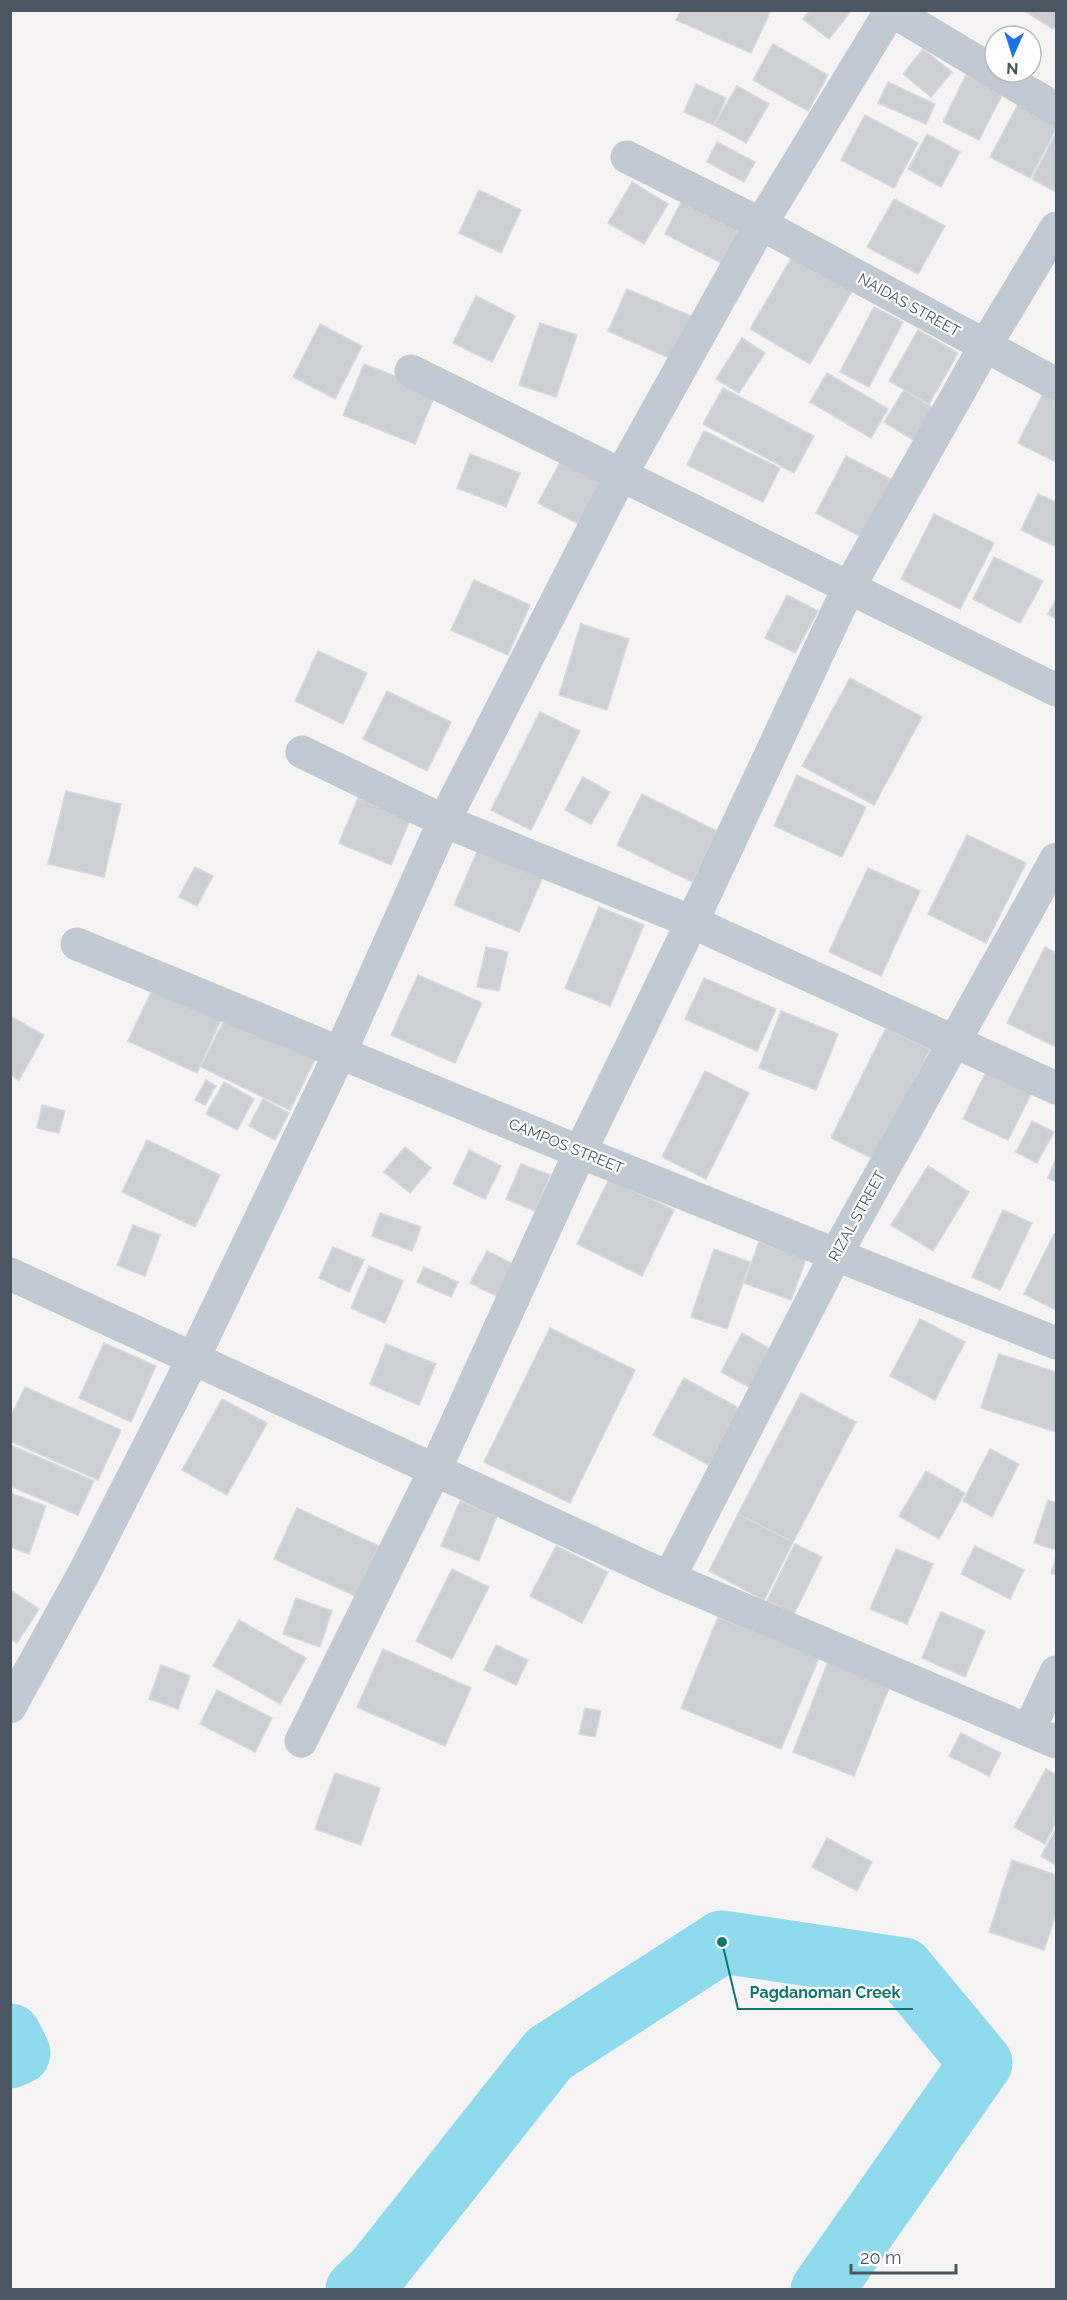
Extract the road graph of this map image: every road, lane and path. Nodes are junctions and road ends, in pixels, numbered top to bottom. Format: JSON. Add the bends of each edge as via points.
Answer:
{"nodes":[{"id":1,"x":891,"y":10,"type":"edge"},
{"id":2,"x":1056,"y":109,"type":"edge"},
{"id":3,"x":627,"y":157,"type":"dead end"},
{"id":4,"x":761,"y":224,"type":"junction"},
{"id":5,"x":1056,"y":228,"type":"edge"},
{"id":6,"x":985,"y":346,"type":"junction"},
{"id":7,"x":411,"y":371,"type":"dead end"},
{"id":8,"x":1056,"y":384,"type":"edge"},
{"id":9,"x":621,"y":475,"type":"junction"},
{"id":10,"x":848,"y":589,"type":"junction"},
{"id":11,"x":1056,"y":690,"type":"edge"},
{"id":12,"x":302,"y":752,"type":"dead end"},
{"id":13,"x":444,"y":821,"type":"junction"},
{"id":14,"x":1056,"y":859,"type":"edge"},
{"id":15,"x":692,"y":922,"type":"junction"},
{"id":16,"x":77,"y":944,"type":"dead end"},
{"id":17,"x":953,"y":1042,"type":"junction"},
{"id":18,"x":340,"y":1053,"type":"junction"},
{"id":19,"x":1056,"y":1088,"type":"edge"},
{"id":20,"x":580,"y":1152,"type":"junction"},
{"id":21,"x":835,"y":1256,"type":"junction"},
{"id":22,"x":10,"y":1274,"type":"edge"},
{"id":23,"x":1056,"y":1343,"type":"edge"},
{"id":24,"x":194,"y":1357,"type":"junction"},
{"id":25,"x":435,"y":1470,"type":"junction"},
{"id":26,"x":669,"y":1578,"type":"junction"},
{"id":27,"x":1056,"y":1672,"type":"edge"},
{"id":28,"x":10,"y":1707,"type":"edge"},
{"id":29,"x":1042,"y":1736,"type":"edge"},
{"id":30,"x":301,"y":1741,"type":"dead end"}],
"edges":[{"from":1,"to":2,"type":"street"},
{"from":1,"to":4,"type":"street"},
{"from":3,"to":4,"type":"street","name":"NAIDAS STREET"},
{"from":4,"to":6,"type":"street","name":"NAIDAS STREET"},
{"from":4,"to":9,"type":"street"},
{"from":5,"to":6,"type":"street"},
{"from":6,"to":8,"type":"street","name":"NAIDAS STREET"},
{"from":6,"to":10,"type":"street"},
{"from":7,"to":9,"type":"street"},
{"from":9,"to":10,"type":"street"},
{"from":9,"to":13,"type":"street"},
{"from":10,"to":11,"type":"street"},
{"from":10,"to":15,"type":"street"},
{"from":12,"to":13,"type":"street"},
{"from":13,"to":15,"type":"street"},
{"from":13,"to":18,"type":"street"},
{"from":14,"to":17,"type":"street","name":"RIZAL STREET"},
{"from":15,"to":17,"type":"street"},
{"from":15,"to":20,"type":"street"},
{"from":16,"to":18,"type":"street","name":"CAMPOS STREET"},
{"from":17,"to":19,"type":"street"},
{"from":17,"to":21,"type":"street","name":"RIZAL STREET"},
{"from":18,"to":20,"type":"street","name":"CAMPOS STREET"},
{"from":18,"to":24,"type":"street"},
{"from":20,"to":21,"type":"street","name":"CAMPOS STREET"},
{"from":20,"to":25,"type":"street"},
{"from":21,"to":23,"type":"street","name":"CAMPOS STREET"},
{"from":21,"to":26,"type":"street","name":"RIZAL STREET"},
{"from":22,"to":24,"type":"street"},
{"from":24,"to":25,"type":"street"},
{"from":24,"to":28,"type":"street","via":[[84,1573]]},
{"from":25,"to":26,"type":"street"},
{"from":25,"to":30,"type":"street"},
{"from":26,"to":29,"type":"street"},
{"from":27,"to":29,"type":"street"}]}
